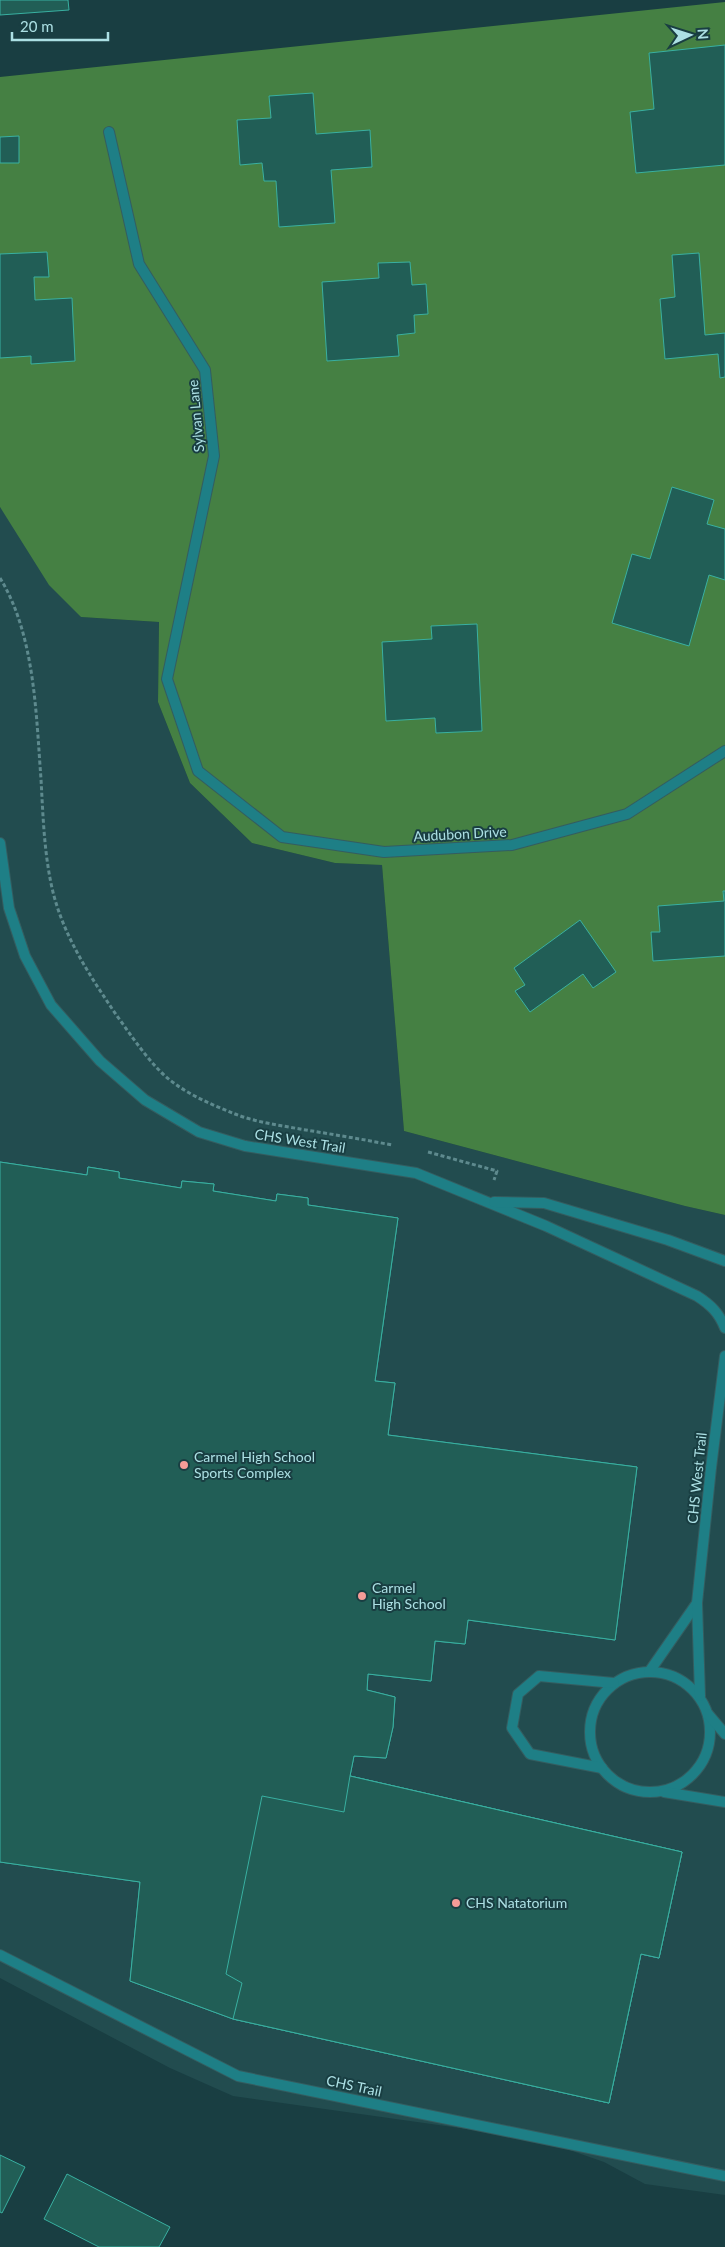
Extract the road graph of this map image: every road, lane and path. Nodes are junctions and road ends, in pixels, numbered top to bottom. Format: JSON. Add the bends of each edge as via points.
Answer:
{"nodes":[{"id":1,"x":109,"y":132,"type":"dead end"},
{"id":2,"x":0,"y":578,"type":"edge"},
{"id":3,"x":725,"y":751,"type":"edge"},
{"id":4,"x":198,"y":772,"type":"joint"},
{"id":5,"x":0,"y":843,"type":"edge"},
{"id":6,"x":398,"y":1146,"type":"dead end"},
{"id":7,"x":426,"y":1151,"type":"dead end"},
{"id":8,"x":488,"y":1202,"type":"junction"},
{"id":9,"x":725,"y":1261,"type":"edge"},
{"id":10,"x":725,"y":1328,"type":"edge"},
{"id":11,"x":725,"y":1356,"type":"edge"},
{"id":12,"x":697,"y":1603,"type":"junction"},
{"id":13,"x":649,"y":1672,"type":"junction"},
{"id":14,"x":614,"y":1683,"type":"junction"},
{"id":15,"x":700,"y":1696,"type":"junction"},
{"id":16,"x":707,"y":1712,"type":"junction"},
{"id":17,"x":725,"y":1734,"type":"edge"},
{"id":18,"x":602,"y":1768,"type":"junction"},
{"id":19,"x":663,"y":1792,"type":"junction"},
{"id":20,"x":725,"y":1802,"type":"edge"},
{"id":21,"x":0,"y":1956,"type":"edge"},
{"id":22,"x":725,"y":2176,"type":"edge"}],
"edges":[{"from":1,"to":4,"type":"street","name":"Sylvan Lane","via":[[138,264],[206,370],[214,456],[168,679]]},
{"from":2,"to":6,"type":"path","via":[[19,620],[34,693],[46,859],[52,889],[69,938],[112,1008],[161,1072],[207,1101],[264,1122]]},
{"from":3,"to":4,"type":"street","name":"Audubon Drive","via":[[627,814],[512,845],[384,852],[282,836]]},
{"from":5,"to":8,"type":"street","name":"CHS West Trail","via":[[9,908],[25,956],[51,1004],[100,1061],[146,1100],[199,1132],[245,1146],[416,1173]]},
{"from":7,"to":8,"type":"path","via":[[497,1171]]},
{"from":8,"to":9,"type":"street","via":[[544,1203],[668,1240]]},
{"from":8,"to":10,"type":"street","name":"CHS West Trail","via":[[697,1296],[719,1314]]},
{"from":11,"to":12,"type":"street","name":"CHS West Trail"},
{"from":12,"to":13,"type":"street","name":"CHS West Trail"},
{"from":12,"to":15,"type":"street","name":"CHS West Trail"},
{"from":13,"to":14,"type":"street","via":[[626,1676]]},
{"from":13,"to":15,"type":"street","via":[[664,1673],[682,1681]]},
{"from":14,"to":18,"type":"street","via":[[597,1702],[590,1721],[590,1740],[595,1759]]},
{"from":14,"to":18,"type":"street","via":[[539,1676],[518,1694],[512,1728],[530,1754]]},
{"from":15,"to":16,"type":"street"},
{"from":16,"to":17,"type":"street"},
{"from":16,"to":19,"type":"street","via":[[710,1732],[707,1752],[697,1770],[682,1784]]},
{"from":18,"to":19,"type":"street","via":[[623,1787]]},
{"from":19,"to":20,"type":"street"},
{"from":21,"to":22,"type":"street","name":"CHS Trail","via":[[238,2076]]}]}
